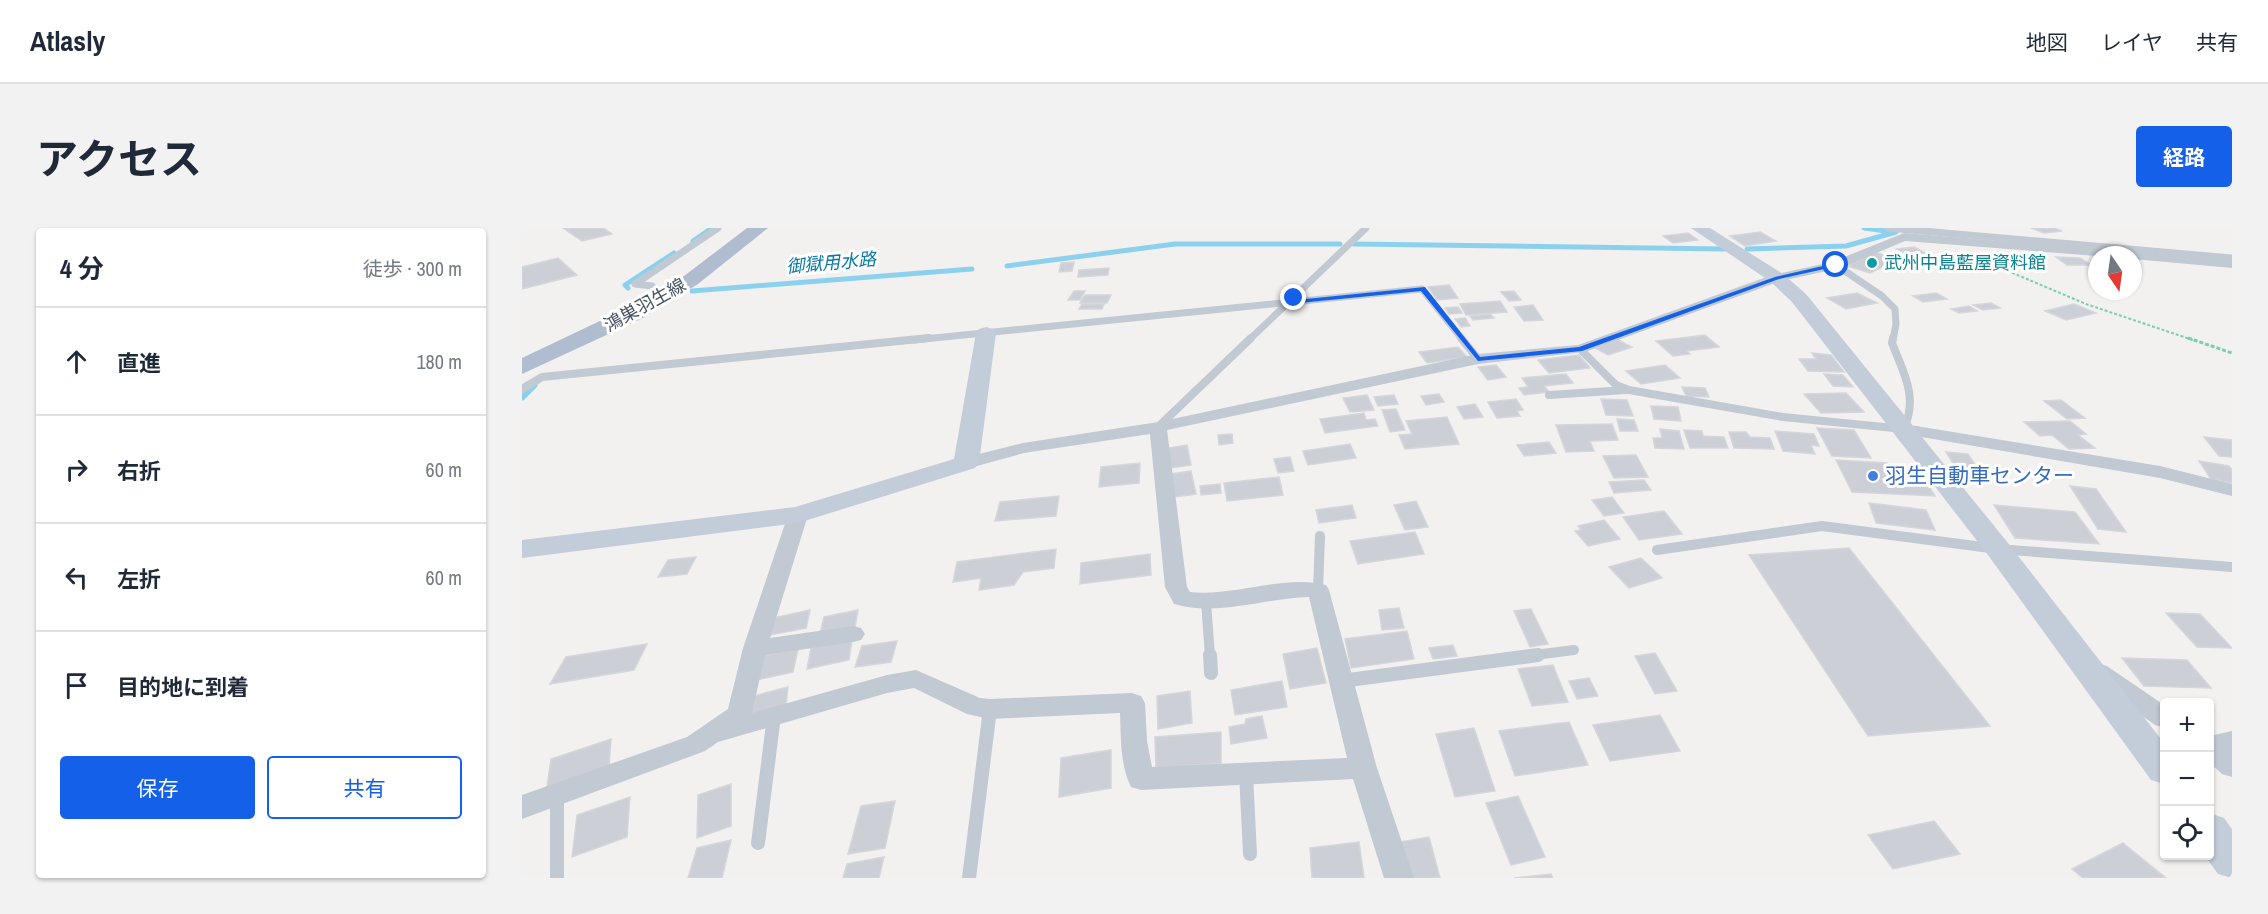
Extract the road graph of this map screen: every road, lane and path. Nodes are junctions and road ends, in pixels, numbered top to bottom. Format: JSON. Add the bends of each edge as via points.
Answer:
{"nodes":[{"id":1,"x":717,"y":228,"type":"edge"},
{"id":2,"x":735,"y":228,"type":"edge"},
{"id":3,"x":759,"y":228,"type":"edge"},
{"id":4,"x":1366,"y":228,"type":"edge"},
{"id":5,"x":1699,"y":228,"type":"edge"},
{"id":6,"x":1888,"y":228,"type":"edge"},
{"id":7,"x":1911,"y":232,"type":"edge"},
{"id":8,"x":2088,"y":250,"type":"edge"},
{"id":9,"x":2142,"y":256,"type":"edge"},
{"id":10,"x":2232,"y":258,"type":"edge"},
{"id":11,"x":1989,"y":262,"type":"dead end"},
{"id":12,"x":2232,"y":264,"type":"edge"},
{"id":13,"x":1836,"y":265,"type":"junction"},
{"id":14,"x":1777,"y":278,"type":"junction"},
{"id":15,"x":652,"y":286,"type":"junction"},
{"id":16,"x":1289,"y":302,"type":"junction"},
{"id":17,"x":986,"y":333,"type":"junction"},
{"id":18,"x":1580,"y":349,"type":"junction"},
{"id":19,"x":2232,"y":353,"type":"edge"},
{"id":20,"x":522,"y":355,"type":"edge"},
{"id":21,"x":1478,"y":359,"type":"junction"},
{"id":22,"x":522,"y":367,"type":"edge"},
{"id":23,"x":522,"y":389,"type":"edge"},
{"id":24,"x":1629,"y":390,"type":"junction"},
{"id":25,"x":1549,"y":395,"type":"dead end"},
{"id":26,"x":1158,"y":427,"type":"junction"},
{"id":27,"x":1904,"y":429,"type":"junction"},
{"id":28,"x":966,"y":463,"type":"junction"},
{"id":29,"x":2232,"y":490,"type":"edge"},
{"id":30,"x":798,"y":515,"type":"junction"},
{"id":31,"x":1320,"y":536,"type":"dead end"},
{"id":32,"x":522,"y":549,"type":"edge"},
{"id":33,"x":1998,"y":549,"type":"junction"},
{"id":34,"x":1657,"y":550,"type":"dead end"},
{"id":35,"x":2232,"y":567,"type":"edge"},
{"id":36,"x":1318,"y":590,"type":"junction"},
{"id":37,"x":1206,"y":602,"type":"junction"},
{"id":38,"x":853,"y":634,"type":"dead end"},
{"id":39,"x":755,"y":648,"type":"junction"},
{"id":40,"x":1574,"y":650,"type":"dead end"},
{"id":41,"x":2088,"y":665,"type":"junction"},
{"id":42,"x":1211,"y":673,"type":"dead end"},
{"id":43,"x":1341,"y":681,"type":"junction"},
{"id":44,"x":990,"y":709,"type":"junction"},
{"id":45,"x":2160,"y":715,"type":"edge"},
{"id":46,"x":774,"y":716,"type":"junction"},
{"id":47,"x":708,"y":735,"type":"junction"},
{"id":48,"x":2232,"y":741,"type":"edge"},
{"id":49,"x":2214,"y":747,"type":"edge"},
{"id":50,"x":2214,"y":751,"type":"edge"},
{"id":51,"x":2160,"y":764,"type":"edge"},
{"id":52,"x":2232,"y":766,"type":"edge"},
{"id":53,"x":1363,"y":768,"type":"junction"},
{"id":54,"x":1246,"y":774,"type":"junction"},
{"id":55,"x":557,"y":794,"type":"junction"},
{"id":56,"x":522,"y":807,"type":"edge"},
{"id":57,"x":2214,"y":836,"type":"edge"},
{"id":58,"x":758,"y":843,"type":"dead end"},
{"id":59,"x":1250,"y":854,"type":"dead end"},
{"id":60,"x":2232,"y":861,"type":"edge"},
{"id":61,"x":557,"y":878,"type":"edge"},
{"id":62,"x":969,"y":878,"type":"edge"},
{"id":63,"x":1399,"y":878,"type":"edge"}],
"edges":[{"from":1,"to":15,"type":"lane","via":[[635,284]]},
{"from":2,"to":15,"type":"main road","name":"鴻巣羽生線"},
{"from":3,"to":22,"type":"main road","name":"鴻巣羽生線","via":[[690,280],[633,314]]},
{"from":4,"to":16,"type":"lane"},
{"from":5,"to":14,"type":"street"},
{"from":6,"to":7,"type":"lane"},
{"from":7,"to":8,"type":"street"},
{"from":7,"to":10,"type":"lane"},
{"from":7,"to":13,"type":"street"},
{"from":9,"to":12,"type":"street"},
{"from":11,"to":19,"type":"path","via":[[2086,304]]},
{"from":13,"to":14,"type":"street"},
{"from":13,"to":27,"type":"lane","via":[[1895,309],[1892,343],[1910,392],[1911,413]]},
{"from":14,"to":18,"type":"street"},
{"from":14,"to":27,"type":"street","via":[[1799,298]]},
{"from":15,"to":20,"type":"main road","name":"鴻巣羽生線"},
{"from":16,"to":17,"type":"lane"},
{"from":16,"to":21,"type":"lane","via":[[1422,289]]},
{"from":16,"to":26,"type":"lane"},
{"from":17,"to":23,"type":"lane","via":[[542,377]]},
{"from":17,"to":28,"type":"street"},
{"from":18,"to":21,"type":"street"},
{"from":18,"to":24,"type":"lane","via":[[1616,385]]},
{"from":21,"to":26,"type":"street"},
{"from":24,"to":25,"type":"lane"},
{"from":24,"to":27,"type":"lane","via":[[1783,417]]},
{"from":26,"to":28,"type":"street","via":[[1023,448]]},
{"from":26,"to":37,"type":"street","via":[[1176,587],[1182,599]]},
{"from":27,"to":29,"type":"street","via":[[2160,472]]},
{"from":27,"to":33,"type":"street"},
{"from":28,"to":30,"type":"street"},
{"from":30,"to":32,"type":"street"},
{"from":30,"to":39,"type":"street"},
{"from":31,"to":36,"type":"lane"},
{"from":33,"to":34,"type":"lane","via":[[1821,526]]},
{"from":33,"to":35,"type":"lane"},
{"from":33,"to":41,"type":"street"},
{"from":36,"to":37,"type":"street","via":[[1293,589]]},
{"from":36,"to":43,"type":"street"},
{"from":37,"to":42,"type":"lane"},
{"from":38,"to":39,"type":"street"},
{"from":39,"to":47,"type":"street","via":[[739,714]]},
{"from":40,"to":43,"type":"lane"},
{"from":41,"to":45,"type":"street"},
{"from":41,"to":51,"type":"street"},
{"from":43,"to":53,"type":"street"},
{"from":44,"to":46,"type":"street","via":[[916,679]]},
{"from":44,"to":54,"type":"street","via":[[1132,703],[1141,779]]},
{"from":44,"to":62,"type":"lane"},
{"from":46,"to":47,"type":"street"},
{"from":46,"to":58,"type":"lane"},
{"from":47,"to":55,"type":"street","via":[[696,744]]},
{"from":48,"to":49,"type":"street"},
{"from":50,"to":52,"type":"street"},
{"from":53,"to":54,"type":"street"},
{"from":53,"to":63,"type":"street"},
{"from":54,"to":59,"type":"lane"},
{"from":55,"to":56,"type":"street"},
{"from":55,"to":61,"type":"lane"},
{"from":57,"to":60,"type":"street"}]}
